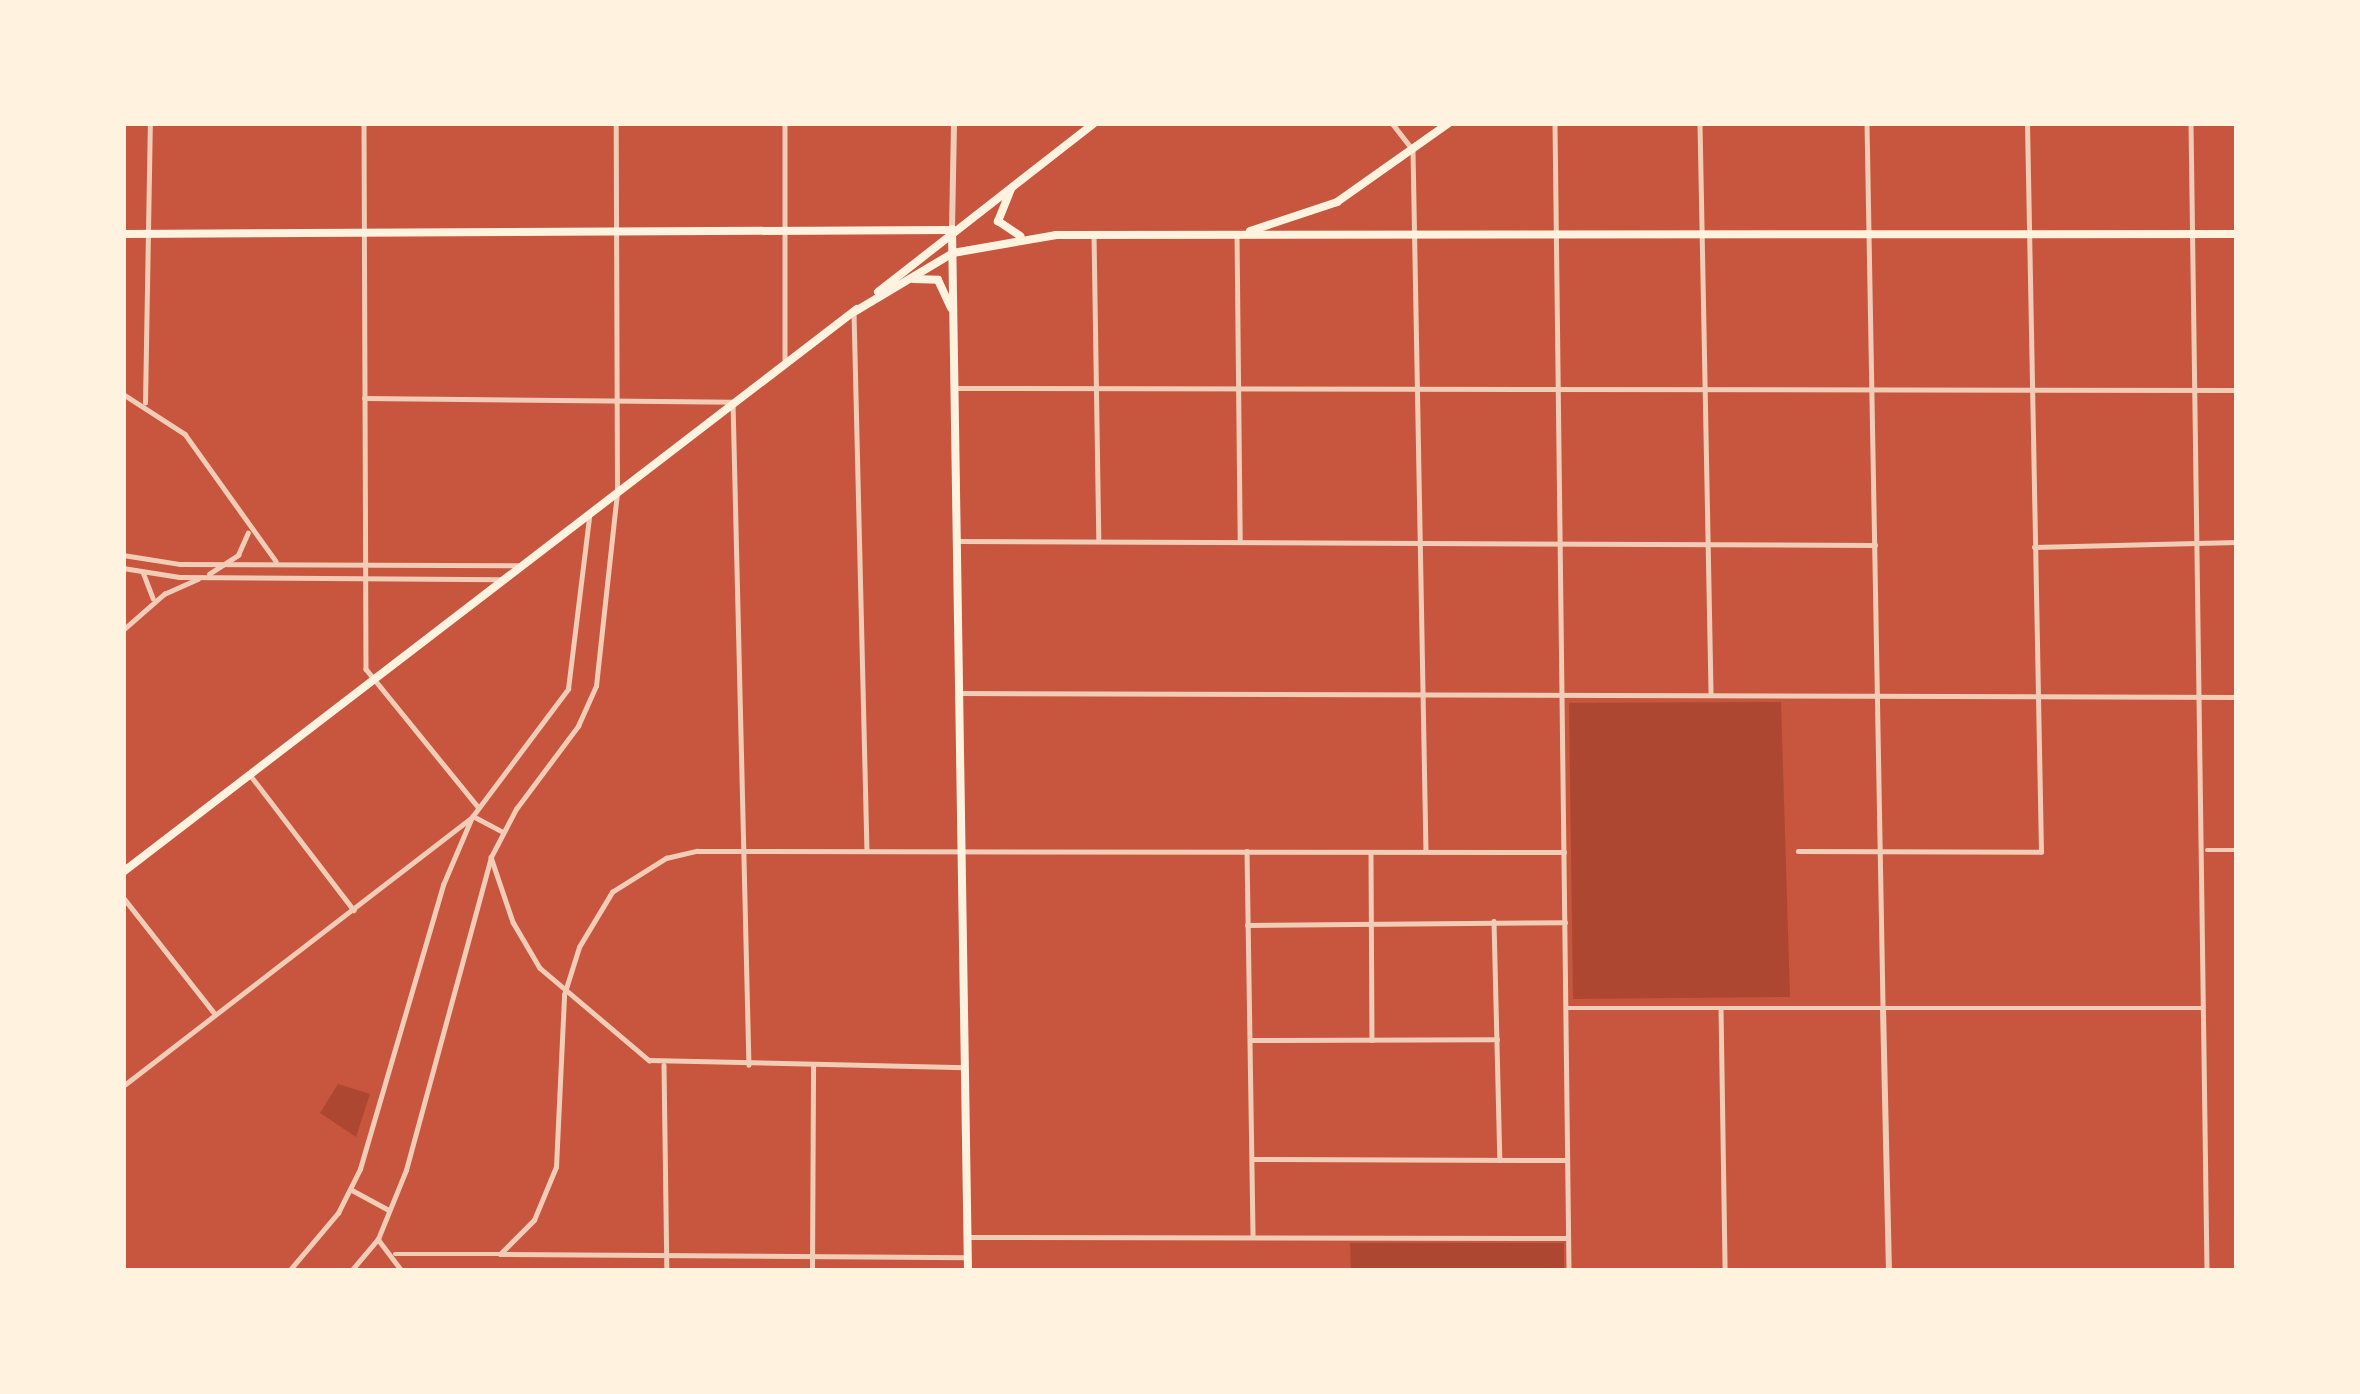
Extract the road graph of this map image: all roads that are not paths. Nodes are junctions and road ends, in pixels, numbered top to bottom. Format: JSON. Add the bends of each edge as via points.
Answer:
{"nodes":[{"id":1,"x":150,"y":123,"type":"edge"},
{"id":2,"x":364,"y":123,"type":"edge"},
{"id":3,"x":616,"y":123,"type":"edge"},
{"id":4,"x":784,"y":123,"type":"edge"},
{"id":5,"x":954,"y":123,"type":"edge"},
{"id":6,"x":1094,"y":123,"type":"edge"},
{"id":7,"x":1392,"y":123,"type":"edge"},
{"id":8,"x":1449,"y":123,"type":"edge"},
{"id":9,"x":1555,"y":123,"type":"edge"},
{"id":10,"x":1700,"y":123,"type":"edge"},
{"id":11,"x":1867,"y":123,"type":"edge"},
{"id":12,"x":2027,"y":123,"type":"edge"},
{"id":13,"x":2191,"y":123,"type":"edge"},
{"id":14,"x":1413,"y":151,"type":"junction"},
{"id":15,"x":1020,"y":178,"type":"junction"},
{"id":16,"x":952,"y":229,"type":"junction"},
{"id":17,"x":616,"y":233,"type":"junction"},
{"id":18,"x":784,"y":233,"type":"junction"},
{"id":19,"x":1094,"y":233,"type":"junction"},
{"id":20,"x":1237,"y":233,"type":"junction"},
{"id":21,"x":123,"y":234,"type":"edge"},
{"id":22,"x":150,"y":234,"type":"junction"},
{"id":23,"x":364,"y":234,"type":"junction"},
{"id":24,"x":2193,"y":234,"type":"junction"},
{"id":25,"x":1868,"y":235,"type":"junction"},
{"id":26,"x":2029,"y":235,"type":"junction"},
{"id":27,"x":2237,"y":235,"type":"edge"},
{"id":28,"x":1557,"y":236,"type":"junction"},
{"id":29,"x":1702,"y":236,"type":"junction"},
{"id":30,"x":1021,"y":237,"type":"junction"},
{"id":31,"x":1417,"y":237,"type":"junction"},
{"id":32,"x":953,"y":253,"type":"junction"},
{"id":33,"x":901,"y":283,"type":"junction"},
{"id":34,"x":854,"y":312,"type":"junction"},
{"id":35,"x":955,"y":322,"type":"junction"},
{"id":36,"x":785,"y":365,"type":"junction"},
{"id":37,"x":957,"y":388,"type":"junction"},
{"id":38,"x":1096,"y":388,"type":"junction"},
{"id":39,"x":1238,"y":388,"type":"junction"},
{"id":40,"x":1418,"y":389,"type":"junction"},
{"id":41,"x":1558,"y":389,"type":"junction"},
{"id":42,"x":1705,"y":389,"type":"junction"},
{"id":43,"x":1871,"y":389,"type":"junction"},
{"id":44,"x":2032,"y":389,"type":"junction"},
{"id":45,"x":2190,"y":390,"type":"junction"},
{"id":46,"x":2237,"y":390,"type":"edge"},
{"id":47,"x":123,"y":394,"type":"edge"},
{"id":48,"x":364,"y":398,"type":"junction"},
{"id":49,"x":616,"y":400,"type":"junction"},
{"id":50,"x":733,"y":402,"type":"junction"},
{"id":51,"x":145,"y":404,"type":"junction"},
{"id":52,"x":617,"y":493,"type":"junction"},
{"id":53,"x":590,"y":515,"type":"junction"},
{"id":54,"x":247,"y":527,"type":"junction"},
{"id":55,"x":958,"y":542,"type":"junction"},
{"id":56,"x":1099,"y":542,"type":"junction"},
{"id":57,"x":1240,"y":542,"type":"junction"},
{"id":58,"x":2198,"y":542,"type":"junction"},
{"id":59,"x":2237,"y":542,"type":"edge"},
{"id":60,"x":1420,"y":543,"type":"junction"},
{"id":61,"x":1560,"y":544,"type":"junction"},
{"id":62,"x":1708,"y":544,"type":"junction"},
{"id":63,"x":1875,"y":544,"type":"junction"},
{"id":64,"x":2034,"y":547,"type":"junction"},
{"id":65,"x":123,"y":555,"type":"edge"},
{"id":66,"x":277,"y":561,"type":"junction"},
{"id":67,"x":230,"y":562,"type":"junction"},
{"id":68,"x":364,"y":564,"type":"junction"},
{"id":69,"x":525,"y":566,"type":"junction"},
{"id":70,"x":123,"y":568,"type":"edge"},
{"id":71,"x":143,"y":572,"type":"junction"},
{"id":72,"x":203,"y":578,"type":"junction"},
{"id":73,"x":364,"y":578,"type":"junction"},
{"id":74,"x":508,"y":579,"type":"junction"},
{"id":75,"x":151,"y":603,"type":"junction"},
{"id":76,"x":123,"y":630,"type":"edge"},
{"id":77,"x":374,"y":678,"type":"junction"},
{"id":78,"x":960,"y":693,"type":"junction"},
{"id":79,"x":1424,"y":694,"type":"junction"},
{"id":80,"x":1562,"y":695,"type":"junction"},
{"id":81,"x":1711,"y":695,"type":"junction"},
{"id":82,"x":1878,"y":696,"type":"junction"},
{"id":83,"x":2036,"y":696,"type":"junction"},
{"id":84,"x":2201,"y":697,"type":"junction"},
{"id":85,"x":2237,"y":697,"type":"edge"},
{"id":86,"x":251,"y":775,"type":"junction"},
{"id":87,"x":478,"y":807,"type":"junction"},
{"id":88,"x":472,"y":817,"type":"junction"},
{"id":89,"x":503,"y":832,"type":"junction"},
{"id":90,"x":867,"y":850,"type":"junction"},
{"id":91,"x":962,"y":850,"type":"junction"},
{"id":92,"x":2204,"y":850,"type":"junction"},
{"id":93,"x":2237,"y":850,"type":"edge"},
{"id":94,"x":746,"y":851,"type":"junction"},
{"id":95,"x":1247,"y":851,"type":"junction"},
{"id":96,"x":1371,"y":851,"type":"junction"},
{"id":97,"x":1426,"y":851,"type":"junction"},
{"id":98,"x":1798,"y":851,"type":"dead end"},
{"id":99,"x":1564,"y":852,"type":"junction"},
{"id":100,"x":1880,"y":853,"type":"junction"},
{"id":101,"x":491,"y":857,"type":"junction"},
{"id":102,"x":123,"y":872,"type":"edge"},
{"id":103,"x":123,"y":897,"type":"edge"},
{"id":104,"x":354,"y":910,"type":"junction"},
{"id":105,"x":1494,"y":921,"type":"junction"},
{"id":106,"x":1565,"y":922,"type":"junction"},
{"id":107,"x":1371,"y":923,"type":"junction"},
{"id":108,"x":1247,"y":925,"type":"junction"},
{"id":109,"x":565,"y":994,"type":"junction"},
{"id":110,"x":1566,"y":1008,"type":"junction"},
{"id":111,"x":1721,"y":1008,"type":"junction"},
{"id":112,"x":1883,"y":1008,"type":"junction"},
{"id":113,"x":2202,"y":1008,"type":"junction"},
{"id":114,"x":214,"y":1014,"type":"junction"},
{"id":115,"x":1497,"y":1039,"type":"junction"},
{"id":116,"x":1250,"y":1040,"type":"junction"},
{"id":117,"x":1372,"y":1040,"type":"junction"},
{"id":118,"x":749,"y":1064,"type":"junction"},
{"id":119,"x":664,"y":1065,"type":"junction"},
{"id":120,"x":813,"y":1066,"type":"junction"},
{"id":121,"x":965,"y":1067,"type":"junction"},
{"id":122,"x":123,"y":1086,"type":"edge"},
{"id":123,"x":1252,"y":1159,"type":"junction"},
{"id":124,"x":1500,"y":1160,"type":"junction"},
{"id":125,"x":1568,"y":1160,"type":"junction"},
{"id":126,"x":352,"y":1190,"type":"junction"},
{"id":127,"x":391,"y":1210,"type":"junction"},
{"id":128,"x":967,"y":1237,"type":"junction"},
{"id":129,"x":1253,"y":1237,"type":"junction"},
{"id":130,"x":1568,"y":1238,"type":"junction"},
{"id":131,"x":377,"y":1239,"type":"junction"},
{"id":132,"x":667,"y":1253,"type":"junction"},
{"id":133,"x":395,"y":1254,"type":"junction"},
{"id":134,"x":500,"y":1254,"type":"junction"},
{"id":135,"x":812,"y":1255,"type":"junction"},
{"id":136,"x":968,"y":1257,"type":"junction"},
{"id":137,"x":289,"y":1271,"type":"edge"},
{"id":138,"x":351,"y":1271,"type":"edge"},
{"id":139,"x":403,"y":1271,"type":"edge"},
{"id":140,"x":667,"y":1271,"type":"edge"},
{"id":141,"x":812,"y":1271,"type":"edge"},
{"id":142,"x":968,"y":1271,"type":"edge"},
{"id":143,"x":1569,"y":1271,"type":"edge"},
{"id":144,"x":1725,"y":1271,"type":"edge"},
{"id":145,"x":1889,"y":1271,"type":"edge"},
{"id":146,"x":2206,"y":1271,"type":"edge"}],
"edges":[{"from":1,"to":22,"type":"street"},
{"from":2,"to":23,"type":"street"},
{"from":3,"to":17,"type":"street"},
{"from":4,"to":18,"type":"street"},
{"from":5,"to":16,"type":"street"},
{"from":6,"to":15,"type":"main road"},
{"from":7,"to":14,"type":"street"},
{"from":8,"to":14,"type":"main road"},
{"from":9,"to":28,"type":"street"},
{"from":10,"to":29,"type":"street"},
{"from":11,"to":25,"type":"street"},
{"from":12,"to":26,"type":"street"},
{"from":13,"to":24,"type":"street"},
{"from":14,"to":20,"type":"main road","via":[[1319,211]]},
{"from":14,"to":31,"type":"street"},
{"from":15,"to":16,"type":"main road"},
{"from":15,"to":30,"type":"main road","via":[[998,213],[1003,228]]},
{"from":16,"to":18,"type":"main road"},
{"from":16,"to":32,"type":"main road"},
{"from":16,"to":34,"type":"main road"},
{"from":17,"to":18,"type":"main road"},
{"from":17,"to":23,"type":"main road"},
{"from":17,"to":49,"type":"street"},
{"from":18,"to":36,"type":"street"},
{"from":19,"to":20,"type":"main road"},
{"from":19,"to":30,"type":"main road"},
{"from":19,"to":38,"type":"street"},
{"from":20,"to":31,"type":"main road"},
{"from":20,"to":39,"type":"street"},
{"from":21,"to":22,"type":"main road"},
{"from":22,"to":23,"type":"main road"},
{"from":22,"to":51,"type":"street"},
{"from":23,"to":48,"type":"street"},
{"from":24,"to":26,"type":"main road"},
{"from":24,"to":27,"type":"main road"},
{"from":24,"to":45,"type":"street"},
{"from":25,"to":26,"type":"main road"},
{"from":25,"to":29,"type":"main road"},
{"from":25,"to":43,"type":"street"},
{"from":26,"to":44,"type":"street"},
{"from":28,"to":29,"type":"main road"},
{"from":28,"to":31,"type":"main road"},
{"from":28,"to":41,"type":"street"},
{"from":29,"to":42,"type":"street"},
{"from":30,"to":32,"type":"main road"},
{"from":31,"to":40,"type":"street"},
{"from":32,"to":33,"type":"main road"},
{"from":32,"to":35,"type":"main road"},
{"from":33,"to":34,"type":"main road"},
{"from":33,"to":35,"type":"main road","via":[[938,280]]},
{"from":34,"to":36,"type":"main road"},
{"from":34,"to":90,"type":"street"},
{"from":35,"to":37,"type":"main road"},
{"from":36,"to":50,"type":"main road"},
{"from":37,"to":38,"type":"street"},
{"from":37,"to":55,"type":"main road"},
{"from":38,"to":39,"type":"street"},
{"from":38,"to":56,"type":"street"},
{"from":39,"to":40,"type":"street"},
{"from":39,"to":57,"type":"street"},
{"from":40,"to":41,"type":"street"},
{"from":40,"to":60,"type":"street"},
{"from":41,"to":42,"type":"street"},
{"from":41,"to":61,"type":"street"},
{"from":42,"to":43,"type":"street"},
{"from":42,"to":62,"type":"street"},
{"from":43,"to":44,"type":"street"},
{"from":43,"to":63,"type":"street"},
{"from":44,"to":45,"type":"street"},
{"from":44,"to":64,"type":"street"},
{"from":45,"to":46,"type":"street"},
{"from":45,"to":58,"type":"street"},
{"from":47,"to":51,"type":"street"},
{"from":48,"to":49,"type":"street"},
{"from":48,"to":68,"type":"street"},
{"from":49,"to":50,"type":"street"},
{"from":49,"to":52,"type":"street"},
{"from":50,"to":52,"type":"main road"},
{"from":50,"to":94,"type":"street"},
{"from":51,"to":54,"type":"street","via":[[199,450]]},
{"from":52,"to":53,"type":"main road"},
{"from":52,"to":89,"type":"street","via":[[592,701]]},
{"from":53,"to":69,"type":"main road"},
{"from":53,"to":87,"type":"street","via":[[568,689]]},
{"from":54,"to":66,"type":"street"},
{"from":54,"to":67,"type":"street","via":[[247,543]]},
{"from":55,"to":56,"type":"street"},
{"from":55,"to":78,"type":"main road"},
{"from":56,"to":57,"type":"street"},
{"from":57,"to":60,"type":"street"},
{"from":58,"to":59,"type":"street"},
{"from":58,"to":64,"type":"street"},
{"from":58,"to":84,"type":"street"},
{"from":60,"to":61,"type":"street"},
{"from":60,"to":79,"type":"street"},
{"from":61,"to":62,"type":"street"},
{"from":61,"to":80,"type":"street"},
{"from":62,"to":63,"type":"street"},
{"from":62,"to":81,"type":"street"},
{"from":63,"to":82,"type":"street"},
{"from":64,"to":83,"type":"street"},
{"from":65,"to":67,"type":"street"},
{"from":66,"to":67,"type":"street"},
{"from":66,"to":68,"type":"street"},
{"from":67,"to":72,"type":"street"},
{"from":68,"to":69,"type":"street"},
{"from":68,"to":73,"type":"street"},
{"from":69,"to":74,"type":"main road"},
{"from":70,"to":71,"type":"street"},
{"from":71,"to":72,"type":"street"},
{"from":71,"to":75,"type":"street","via":[[153,583]]},
{"from":72,"to":73,"type":"street"},
{"from":72,"to":75,"type":"street"},
{"from":73,"to":74,"type":"street"},
{"from":73,"to":77,"type":"street","via":[[366,669]]},
{"from":74,"to":77,"type":"main road"},
{"from":75,"to":76,"type":"street"},
{"from":77,"to":86,"type":"main road"},
{"from":77,"to":87,"type":"street"},
{"from":78,"to":79,"type":"street"},
{"from":78,"to":91,"type":"main road"},
{"from":79,"to":80,"type":"street"},
{"from":79,"to":97,"type":"street"},
{"from":80,"to":81,"type":"street"},
{"from":80,"to":99,"type":"street"},
{"from":81,"to":82,"type":"street"},
{"from":82,"to":83,"type":"street"},
{"from":82,"to":100,"type":"street"},
{"from":83,"to":84,"type":"street"},
{"from":83,"to":100,"type":"street","via":[[2041,852]]},
{"from":84,"to":85,"type":"street"},
{"from":84,"to":92,"type":"street"},
{"from":86,"to":102,"type":"main road"},
{"from":86,"to":104,"type":"street"},
{"from":87,"to":88,"type":"street"},
{"from":88,"to":89,"type":"street"},
{"from":88,"to":104,"type":"street"},
{"from":88,"to":126,"type":"street","via":[[443,885]]},
{"from":89,"to":101,"type":"street"},
{"from":90,"to":91,"type":"street"},
{"from":90,"to":94,"type":"street"},
{"from":91,"to":95,"type":"street"},
{"from":91,"to":121,"type":"main road"},
{"from":92,"to":93,"type":"street"},
{"from":92,"to":113,"type":"street"},
{"from":94,"to":109,"type":"street","via":[[698,851],[651,865],[612,892],[585,932]]},
{"from":94,"to":118,"type":"street"},
{"from":95,"to":96,"type":"street"},
{"from":95,"to":108,"type":"street"},
{"from":96,"to":97,"type":"street"},
{"from":96,"to":107,"type":"street"},
{"from":97,"to":99,"type":"street"},
{"from":98,"to":100,"type":"street"},
{"from":99,"to":106,"type":"street"},
{"from":100,"to":112,"type":"street"},
{"from":101,"to":109,"type":"street","via":[[521,939]]},
{"from":101,"to":127,"type":"street"},
{"from":103,"to":114,"type":"street"},
{"from":104,"to":114,"type":"street"},
{"from":105,"to":106,"type":"street"},
{"from":105,"to":107,"type":"street"},
{"from":105,"to":115,"type":"street"},
{"from":106,"to":110,"type":"street"},
{"from":107,"to":108,"type":"street"},
{"from":107,"to":117,"type":"street"},
{"from":108,"to":116,"type":"street"},
{"from":109,"to":119,"type":"street","via":[[638,1054]]},
{"from":109,"to":134,"type":"street","via":[[552,1183],[534,1220]]},
{"from":110,"to":111,"type":"street"},
{"from":110,"to":125,"type":"street"},
{"from":111,"to":112,"type":"street"},
{"from":111,"to":144,"type":"street"},
{"from":112,"to":113,"type":"street"},
{"from":112,"to":145,"type":"street"},
{"from":113,"to":146,"type":"street"},
{"from":114,"to":122,"type":"street"},
{"from":115,"to":117,"type":"street"},
{"from":115,"to":124,"type":"street"},
{"from":116,"to":117,"type":"street"},
{"from":116,"to":123,"type":"street"},
{"from":118,"to":119,"type":"street"},
{"from":118,"to":120,"type":"street"},
{"from":119,"to":132,"type":"street"},
{"from":120,"to":121,"type":"street"},
{"from":120,"to":135,"type":"street"},
{"from":121,"to":128,"type":"main road"},
{"from":123,"to":124,"type":"street"},
{"from":123,"to":129,"type":"street"},
{"from":124,"to":125,"type":"street"},
{"from":125,"to":130,"type":"street"},
{"from":126,"to":127,"type":"street"},
{"from":126,"to":137,"type":"street"},
{"from":127,"to":131,"type":"street"},
{"from":128,"to":129,"type":"street"},
{"from":128,"to":136,"type":"main road"},
{"from":129,"to":130,"type":"street"},
{"from":130,"to":143,"type":"street"},
{"from":131,"to":133,"type":"street"},
{"from":131,"to":138,"type":"street"},
{"from":132,"to":134,"type":"street"},
{"from":132,"to":135,"type":"street"},
{"from":132,"to":140,"type":"street"},
{"from":133,"to":134,"type":"street"},
{"from":133,"to":139,"type":"street"},
{"from":135,"to":136,"type":"street"},
{"from":135,"to":141,"type":"street"},
{"from":136,"to":142,"type":"main road"}]}
